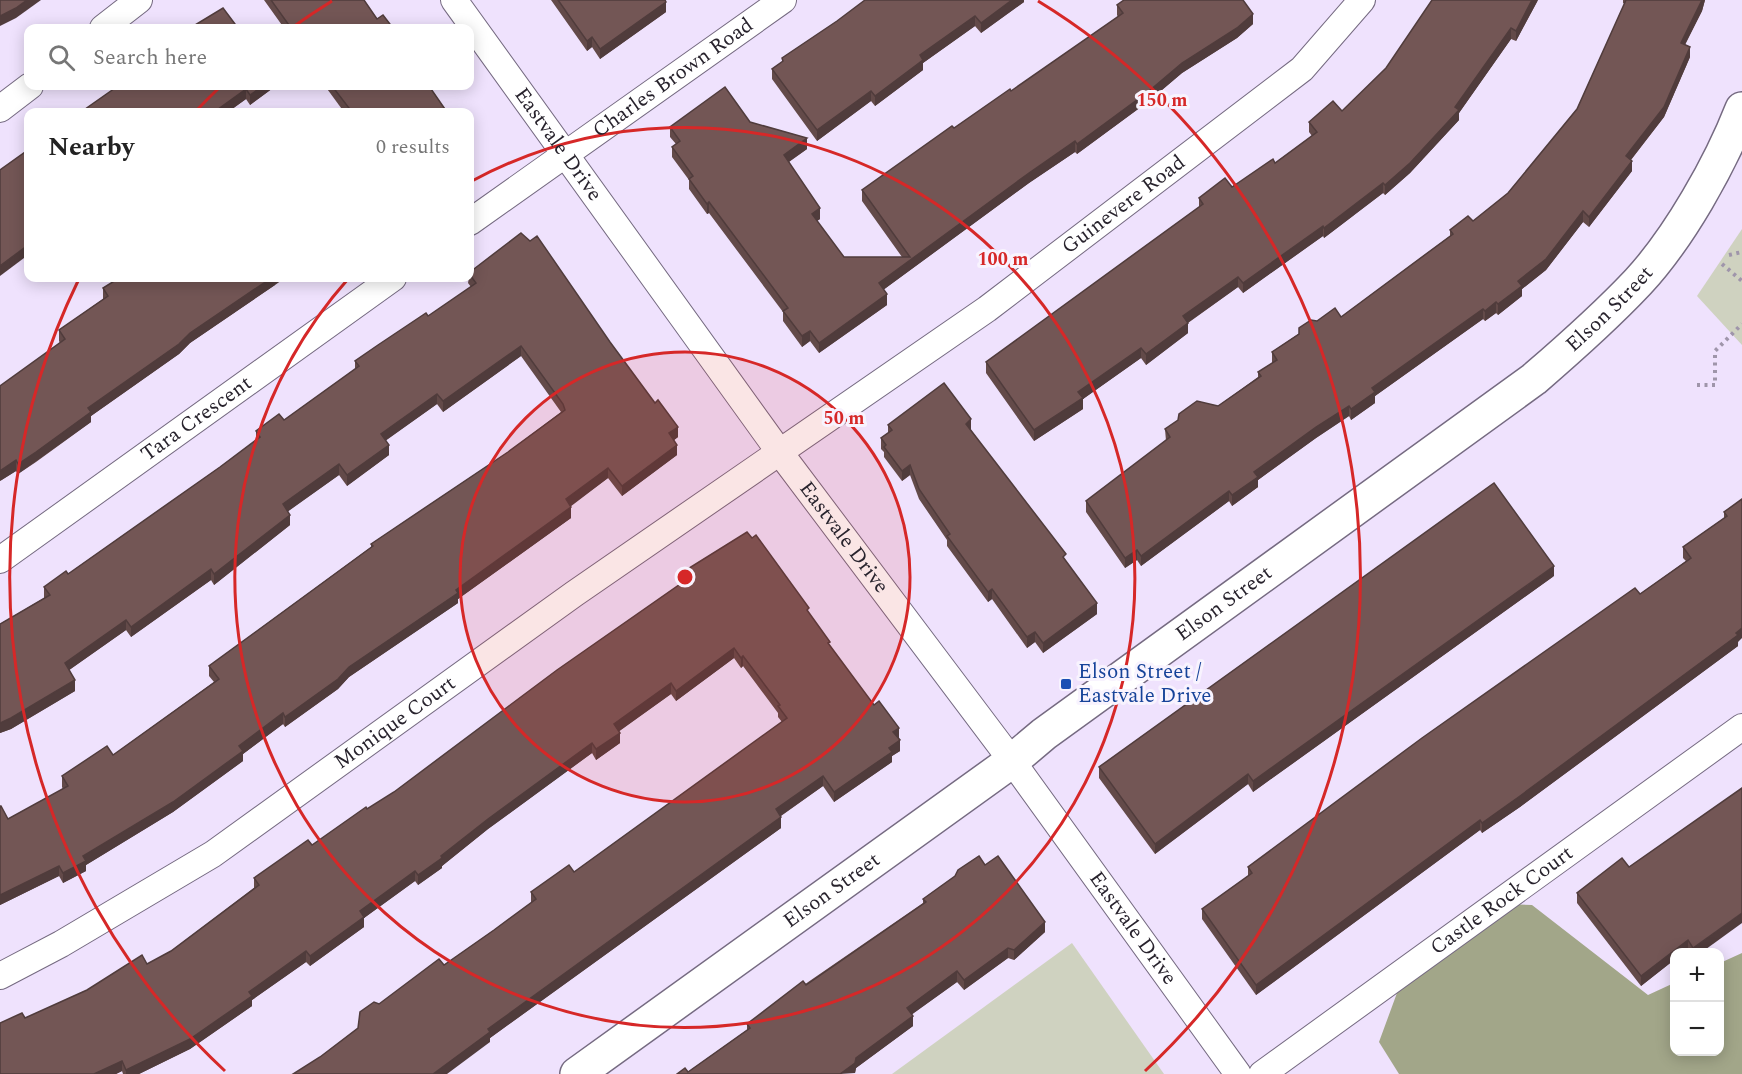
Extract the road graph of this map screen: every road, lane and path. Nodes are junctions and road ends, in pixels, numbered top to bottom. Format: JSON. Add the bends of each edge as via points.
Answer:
{"nodes":[{"id":1,"x":139,"y":0,"type":"edge"},
{"id":2,"x":454,"y":0,"type":"edge"},
{"id":3,"x":783,"y":0,"type":"edge"},
{"id":4,"x":1362,"y":0,"type":"edge"},
{"id":5,"x":108,"y":24,"type":"edge"},
{"id":6,"x":471,"y":24,"type":"edge"},
{"id":7,"x":474,"y":28,"type":"edge"},
{"id":8,"x":25,"y":90,"type":"edge"},
{"id":9,"x":0,"y":109,"type":"edge"},
{"id":10,"x":1742,"y":109,"type":"edge"},
{"id":11,"x":564,"y":154,"type":"junction"},
{"id":12,"x":474,"y":219,"type":"edge"},
{"id":13,"x":1742,"y":252,"type":"edge"},
{"id":14,"x":1729,"y":255,"type":"dead end"},
{"id":15,"x":1722,"y":264,"type":"dead end"},
{"id":16,"x":1742,"y":280,"type":"edge"},
{"id":17,"x":387,"y":282,"type":"edge"},
{"id":18,"x":1742,"y":324,"type":"edge"},
{"id":19,"x":1697,"y":385,"type":"dead end"},
{"id":20,"x":781,"y":454,"type":"junction"},
{"id":21,"x":0,"y":560,"type":"edge"},
{"id":22,"x":1742,"y":728,"type":"edge"},
{"id":23,"x":1012,"y":761,"type":"junction"},
{"id":24,"x":0,"y":976,"type":"edge"},
{"id":25,"x":577,"y":1074,"type":"edge"},
{"id":26,"x":1238,"y":1074,"type":"edge"},
{"id":27,"x":1262,"y":1074,"type":"edge"}],
"edges":[{"from":1,"to":5,"type":"street"},
{"from":2,"to":6,"type":"street","name":"Eastvale Drive"},
{"from":3,"to":11,"type":"street","name":"Charles Brown Road"},
{"from":4,"to":20,"type":"street","name":"Guinevere Road","via":[[1302,69],[987,309]]},
{"from":7,"to":11,"type":"street","name":"Eastvale Drive"},
{"from":8,"to":9,"type":"street"},
{"from":10,"to":23,"type":"street","name":"Elson Street","via":[[1729,142],[1689,213],[1640,281],[1580,339],[1534,379]]},
{"from":11,"to":12,"type":"street"},
{"from":11,"to":20,"type":"street","name":"Eastvale Drive"},
{"from":13,"to":14,"type":"path"},
{"from":15,"to":16,"type":"path"},
{"from":17,"to":21,"type":"street","name":"Tara Crescent"},
{"from":18,"to":19,"type":"path","via":[[1715,351],[1715,385]]},
{"from":20,"to":23,"type":"street","name":"Eastvale Drive"},
{"from":20,"to":24,"type":"street","name":"Monique Court","via":[[574,594],[213,854]]},
{"from":22,"to":27,"type":"street","name":"Castle Rock Court"},
{"from":23,"to":25,"type":"street","name":"Elson Street"},
{"from":23,"to":26,"type":"street","name":"Eastvale Drive"}]}
